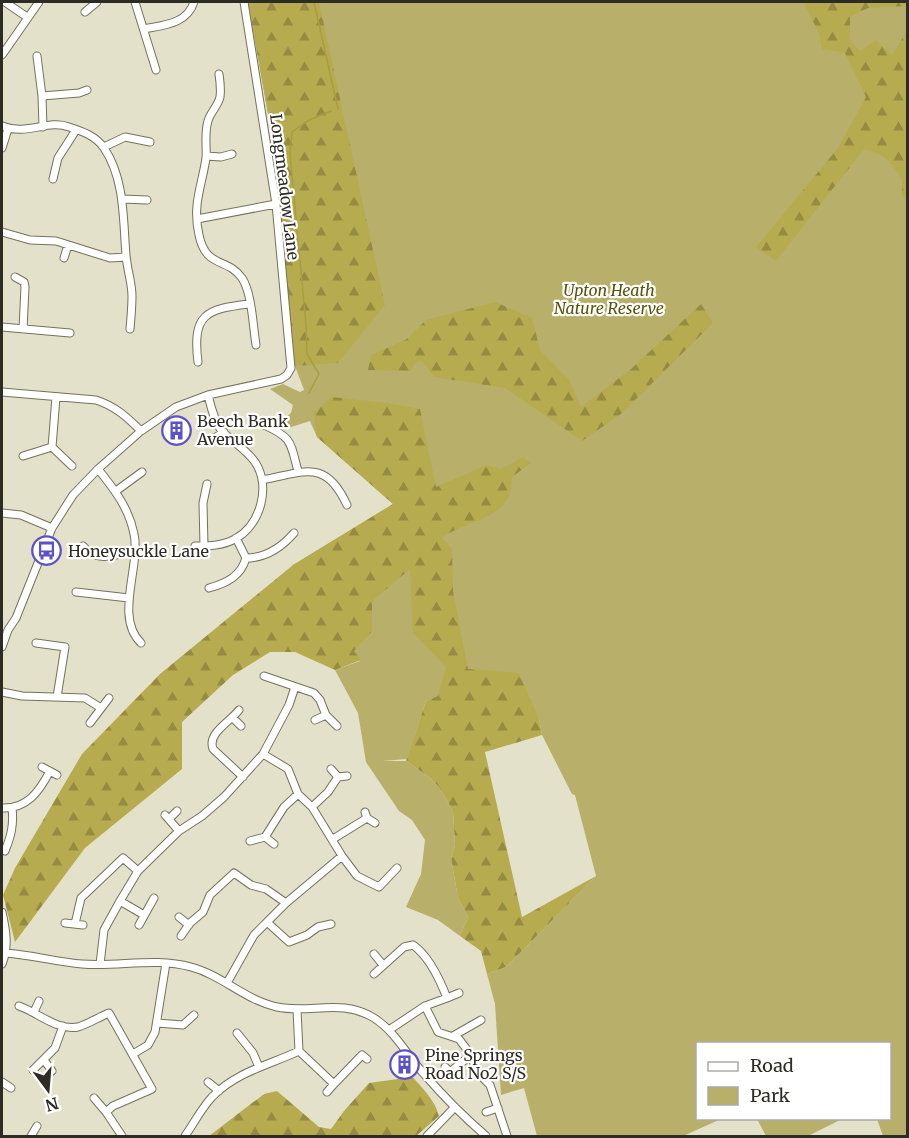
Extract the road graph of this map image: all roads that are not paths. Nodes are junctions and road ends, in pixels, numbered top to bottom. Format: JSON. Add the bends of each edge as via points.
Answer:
{"nodes":[{"id":1,"x":5,"y":2,"type":"edge"},
{"id":2,"x":39,"y":2,"type":"edge"},
{"id":3,"x":97,"y":2,"type":"edge"},
{"id":4,"x":135,"y":2,"type":"edge"},
{"id":5,"x":194,"y":2,"type":"edge"},
{"id":6,"x":244,"y":2,"type":"edge"},
{"id":7,"x":85,"y":12,"type":"dead end"},
{"id":8,"x":27,"y":17,"type":"junction"},
{"id":9,"x":144,"y":29,"type":"junction"},
{"id":10,"x":2,"y":55,"type":"edge"},
{"id":11,"x":37,"y":56,"type":"dead end"},
{"id":12,"x":156,"y":70,"type":"dead end"},
{"id":13,"x":219,"y":74,"type":"dead end"},
{"id":14,"x":87,"y":90,"type":"dead end"},
{"id":15,"x":42,"y":96,"type":"junction"},
{"id":16,"x":5,"y":127,"type":"edge"},
{"id":17,"x":43,"y":127,"type":"junction"},
{"id":18,"x":76,"y":130,"type":"junction"},
{"id":19,"x":150,"y":142,"type":"dead end"},
{"id":20,"x":104,"y":147,"type":"junction"},
{"id":21,"x":2,"y":148,"type":"edge"},
{"id":22,"x":232,"y":154,"type":"dead end"},
{"id":23,"x":206,"y":156,"type":"junction"},
{"id":24,"x":53,"y":179,"type":"dead end"},
{"id":25,"x":122,"y":199,"type":"junction"},
{"id":26,"x":147,"y":200,"type":"dead end"},
{"id":27,"x":276,"y":204,"type":"junction"},
{"id":28,"x":197,"y":219,"type":"junction"},
{"id":29,"x":2,"y":232,"type":"edge"},
{"id":30,"x":68,"y":245,"type":"junction"},
{"id":31,"x":126,"y":257,"type":"junction"},
{"id":32,"x":64,"y":258,"type":"dead end"},
{"id":33,"x":21,"y":278,"type":"dead end"},
{"id":34,"x":249,"y":304,"type":"junction"},
{"id":35,"x":2,"y":327,"type":"edge"},
{"id":36,"x":130,"y":328,"type":"dead end"},
{"id":37,"x":23,"y":329,"type":"junction"},
{"id":38,"x":70,"y":333,"type":"dead end"},
{"id":39,"x":256,"y":345,"type":"dead end"},
{"id":40,"x":198,"y":362,"type":"dead end"},
{"id":41,"x":2,"y":392,"type":"edge"},
{"id":42,"x":208,"y":395,"type":"junction"},
{"id":43,"x":56,"y":397,"type":"junction"},
{"id":44,"x":264,"y":425,"type":"dead end"},
{"id":45,"x":141,"y":431,"type":"junction"},
{"id":46,"x":224,"y":432,"type":"junction"},
{"id":47,"x":206,"y":440,"type":"dead end"},
{"id":48,"x":52,"y":447,"type":"junction"},
{"id":49,"x":23,"y":456,"type":"dead end"},
{"id":50,"x":72,"y":466,"type":"dead end"},
{"id":51,"x":98,"y":469,"type":"junction"},
{"id":52,"x":297,"y":471,"type":"junction"},
{"id":53,"x":142,"y":472,"type":"dead end"},
{"id":54,"x":262,"y":480,"type":"junction"},
{"id":55,"x":207,"y":484,"type":"dead end"},
{"id":56,"x":117,"y":491,"type":"junction"},
{"id":57,"x":347,"y":505,"type":"dead end"},
{"id":58,"x":2,"y":513,"type":"edge"},
{"id":59,"x":52,"y":528,"type":"junction"},
{"id":60,"x":294,"y":533,"type":"dead end"},
{"id":61,"x":236,"y":538,"type":"junction"},
{"id":62,"x":82,"y":546,"type":"dead end"},
{"id":63,"x":195,"y":546,"type":"dead end"},
{"id":64,"x":204,"y":546,"type":"junction"},
{"id":65,"x":134,"y":551,"type":"junction"},
{"id":66,"x":246,"y":558,"type":"junction"},
{"id":67,"x":209,"y":588,"type":"dead end"},
{"id":68,"x":76,"y":592,"type":"dead end"},
{"id":69,"x":129,"y":598,"type":"junction"},
{"id":70,"x":4,"y":629,"type":"edge"},
{"id":71,"x":67,"y":639,"type":"dead end"},
{"id":72,"x":135,"y":641,"type":"dead end"},
{"id":73,"x":36,"y":643,"type":"dead end"},
{"id":74,"x":2,"y":647,"type":"edge"},
{"id":75,"x":65,"y":647,"type":"junction"},
{"id":76,"x":264,"y":676,"type":"dead end"},
{"id":77,"x":295,"y":687,"type":"junction"},
{"id":78,"x":2,"y":692,"type":"edge"},
{"id":79,"x":57,"y":697,"type":"junction"},
{"id":80,"x":109,"y":698,"type":"dead end"},
{"id":81,"x":100,"y":708,"type":"junction"},
{"id":82,"x":238,"y":710,"type":"dead end"},
{"id":83,"x":326,"y":715,"type":"junction"},
{"id":84,"x":233,"y":718,"type":"junction"},
{"id":85,"x":315,"y":720,"type":"dead end"},
{"id":86,"x":90,"y":723,"type":"dead end"},
{"id":87,"x":240,"y":726,"type":"dead end"},
{"id":88,"x":337,"y":726,"type":"dead end"},
{"id":89,"x":263,"y":754,"type":"junction"},
{"id":90,"x":42,"y":766,"type":"dead end"},
{"id":91,"x":331,"y":769,"type":"dead end"},
{"id":92,"x":347,"y":776,"type":"dead end"},
{"id":93,"x":243,"y":777,"type":"junction"},
{"id":94,"x":338,"y":777,"type":"junction"},
{"id":95,"x":298,"y":794,"type":"junction"},
{"id":96,"x":312,"y":807,"type":"junction"},
{"id":97,"x":2,"y":808,"type":"edge"},
{"id":98,"x":12,"y":808,"type":"junction"},
{"id":99,"x":177,"y":812,"type":"dead end"},
{"id":100,"x":375,"y":823,"type":"dead end"},
{"id":101,"x":179,"y":831,"type":"junction"},
{"id":102,"x":265,"y":837,"type":"junction"},
{"id":103,"x":333,"y":839,"type":"junction"},
{"id":104,"x":5,"y":840,"type":"edge"},
{"id":105,"x":250,"y":841,"type":"dead end"},
{"id":106,"x":274,"y":844,"type":"dead end"},
{"id":107,"x":4,"y":851,"type":"dead end"},
{"id":108,"x":129,"y":851,"type":"dead end"},
{"id":109,"x":342,"y":856,"type":"junction"},
{"id":110,"x":123,"y":858,"type":"junction"},
{"id":111,"x":397,"y":868,"type":"dead end"},
{"id":112,"x":138,"y":871,"type":"junction"},
{"id":113,"x":154,"y":898,"type":"dead end"},
{"id":114,"x":120,"y":901,"type":"junction"},
{"id":115,"x":286,"y":903,"type":"junction"},
{"id":116,"x":2,"y":912,"type":"edge"},
{"id":117,"x":144,"y":915,"type":"junction"},
{"id":118,"x":179,"y":917,"type":"dead end"},
{"id":119,"x":312,"y":919,"type":"dead end"},
{"id":120,"x":268,"y":922,"type":"junction"},
{"id":121,"x":65,"y":923,"type":"dead end"},
{"id":122,"x":75,"y":924,"type":"junction"},
{"id":123,"x":189,"y":924,"type":"junction"},
{"id":124,"x":331,"y":924,"type":"dead end"},
{"id":125,"x":83,"y":925,"type":"dead end"},
{"id":126,"x":140,"y":925,"type":"dead end"},
{"id":127,"x":318,"y":927,"type":"junction"},
{"id":128,"x":181,"y":936,"type":"dead end"},
{"id":129,"x":289,"y":942,"type":"junction"},
{"id":130,"x":284,"y":949,"type":"dead end"},
{"id":131,"x":10,"y":954,"type":"junction"},
{"id":132,"x":374,"y":954,"type":"dead end"},
{"id":133,"x":166,"y":963,"type":"junction"},
{"id":134,"x":2,"y":964,"type":"edge"},
{"id":135,"x":100,"y":964,"type":"junction"},
{"id":136,"x":383,"y":965,"type":"junction"},
{"id":137,"x":374,"y":974,"type":"dead end"},
{"id":138,"x":226,"y":983,"type":"junction"},
{"id":139,"x":459,"y":993,"type":"dead end"},
{"id":140,"x":447,"y":998,"type":"junction"},
{"id":141,"x":39,"y":1001,"type":"dead end"},
{"id":142,"x":19,"y":1006,"type":"dead end"},
{"id":143,"x":425,"y":1006,"type":"junction"},
{"id":144,"x":297,"y":1010,"type":"junction"},
{"id":145,"x":33,"y":1012,"type":"junction"},
{"id":146,"x":194,"y":1015,"type":"dead end"},
{"id":147,"x":481,"y":1020,"type":"dead end"},
{"id":148,"x":157,"y":1023,"type":"junction"},
{"id":149,"x":184,"y":1024,"type":"junction"},
{"id":150,"x":63,"y":1026,"type":"junction"},
{"id":151,"x":389,"y":1030,"type":"junction"},
{"id":152,"x":188,"y":1033,"type":"dead end"},
{"id":153,"x":237,"y":1033,"type":"dead end"},
{"id":154,"x":453,"y":1036,"type":"junction"},
{"id":155,"x":299,"y":1051,"type":"junction"},
{"id":156,"x":133,"y":1054,"type":"junction"},
{"id":157,"x":362,"y":1055,"type":"dead end"},
{"id":158,"x":471,"y":1055,"type":"junction"},
{"id":159,"x":44,"y":1060,"type":"junction"},
{"id":160,"x":259,"y":1067,"type":"junction"},
{"id":161,"x":445,"y":1067,"type":"dead end"},
{"id":162,"x":33,"y":1070,"type":"dead end"},
{"id":163,"x":52,"y":1071,"type":"dead end"},
{"id":164,"x":2,"y":1082,"type":"edge"},
{"id":165,"x":208,"y":1082,"type":"dead end"},
{"id":166,"x":334,"y":1084,"type":"junction"},
{"id":167,"x":12,"y":1088,"type":"dead end"},
{"id":168,"x":152,"y":1089,"type":"junction"},
{"id":169,"x":219,"y":1091,"type":"junction"},
{"id":170,"x":327,"y":1092,"type":"dead end"},
{"id":171,"x":94,"y":1098,"type":"dead end"},
{"id":172,"x":157,"y":1098,"type":"dead end"},
{"id":173,"x":454,"y":1107,"type":"junction"},
{"id":174,"x":498,"y":1108,"type":"junction"},
{"id":175,"x":106,"y":1112,"type":"junction"},
{"id":176,"x":486,"y":1112,"type":"dead end"},
{"id":177,"x":37,"y":1126,"type":"dead end"},
{"id":178,"x":427,"y":1136,"type":"edge"},
{"id":179,"x":31,"y":1137,"type":"edge"},
{"id":180,"x":122,"y":1137,"type":"edge"},
{"id":181,"x":185,"y":1137,"type":"edge"},
{"id":182,"x":486,"y":1137,"type":"edge"},
{"id":183,"x":507,"y":1137,"type":"edge"}],
"edges":[{"from":1,"to":8,"type":"street"},
{"from":2,"to":8,"type":"street"},
{"from":3,"to":7,"type":"street"},
{"from":4,"to":9,"type":"street"},
{"from":5,"to":9,"type":"street","via":[[177,21]]},
{"from":6,"to":27,"type":"street","name":"Longmeadow Lane"},
{"from":8,"to":10,"type":"street"},
{"from":9,"to":12,"type":"street"},
{"from":11,"to":15,"type":"street"},
{"from":13,"to":23,"type":"street","via":[[220,97],[205,133]]},
{"from":14,"to":15,"type":"street"},
{"from":15,"to":17,"type":"street"},
{"from":16,"to":17,"type":"street"},
{"from":16,"to":21,"type":"street"},
{"from":17,"to":18,"type":"street","via":[[68,126]]},
{"from":18,"to":20,"type":"street"},
{"from":18,"to":24,"type":"street","via":[[58,158]]},
{"from":19,"to":20,"type":"street","via":[[125,137]]},
{"from":20,"to":25,"type":"street"},
{"from":22,"to":23,"type":"street"},
{"from":23,"to":28,"type":"street","via":[[197,193]]},
{"from":25,"to":26,"type":"street"},
{"from":25,"to":31,"type":"street"},
{"from":27,"to":28,"type":"street"},
{"from":27,"to":42,"type":"street","name":"Longmeadow Lane","via":[[291,368],[281,379]]},
{"from":28,"to":34,"type":"street","via":[[203,247],[215,262],[235,270],[243,279]]},
{"from":29,"to":30,"type":"street","via":[[22,239]]},
{"from":30,"to":31,"type":"street","via":[[110,258]]},
{"from":30,"to":32,"type":"street"},
{"from":31,"to":36,"type":"street","via":[[132,296]]},
{"from":33,"to":37,"type":"street","via":[[25,287]]},
{"from":34,"to":39,"type":"street"},
{"from":34,"to":40,"type":"street","via":[[214,310],[203,319],[196,333]]},
{"from":35,"to":37,"type":"street"},
{"from":37,"to":38,"type":"street"},
{"from":41,"to":43,"type":"street"},
{"from":42,"to":45,"type":"street","via":[[176,407]]},
{"from":42,"to":46,"type":"street","via":[[216,422]]},
{"from":43,"to":45,"type":"street","via":[[110,405]]},
{"from":43,"to":48,"type":"street"},
{"from":44,"to":52,"type":"street","via":[[288,439]]},
{"from":45,"to":51,"type":"street"},
{"from":46,"to":47,"type":"street"},
{"from":46,"to":54,"type":"street","via":[[254,461]]},
{"from":48,"to":49,"type":"street"},
{"from":48,"to":50,"type":"street"},
{"from":51,"to":56,"type":"street"},
{"from":51,"to":59,"type":"street"},
{"from":52,"to":54,"type":"street"},
{"from":52,"to":57,"type":"street","via":[[313,471],[326,477]]},
{"from":53,"to":56,"type":"street"},
{"from":54,"to":61,"type":"street","via":[[258,513]]},
{"from":55,"to":64,"type":"street","via":[[203,503]]},
{"from":56,"to":65,"type":"street","via":[[133,526]]},
{"from":58,"to":59,"type":"street","via":[[21,515]]},
{"from":59,"to":70,"type":"street","via":[[16,618]]},
{"from":60,"to":66,"type":"street","via":[[259,558]]},
{"from":61,"to":64,"type":"street"},
{"from":61,"to":66,"type":"street"},
{"from":62,"to":65,"type":"street","via":[[88,553],[108,557]]},
{"from":63,"to":64,"type":"street"},
{"from":65,"to":69,"type":"street"},
{"from":66,"to":67,"type":"street","via":[[240,573]]},
{"from":68,"to":69,"type":"street"},
{"from":69,"to":72,"type":"street"},
{"from":70,"to":74,"type":"street"},
{"from":71,"to":75,"type":"street"},
{"from":73,"to":75,"type":"street"},
{"from":75,"to":79,"type":"street"},
{"from":76,"to":77,"type":"street"},
{"from":77,"to":83,"type":"street","via":[[314,693]]},
{"from":77,"to":89,"type":"street"},
{"from":78,"to":79,"type":"street"},
{"from":79,"to":81,"type":"street","via":[[85,698]]},
{"from":80,"to":81,"type":"street"},
{"from":81,"to":86,"type":"street"},
{"from":82,"to":84,"type":"street"},
{"from":83,"to":85,"type":"street"},
{"from":83,"to":88,"type":"street"},
{"from":84,"to":87,"type":"street"},
{"from":84,"to":93,"type":"street","via":[[212,737],[211,743]]},
{"from":89,"to":93,"type":"street"},
{"from":89,"to":95,"type":"street","via":[[288,769]]},
{"from":90,"to":98,"type":"street","via":[[53,773],[33,798]]},
{"from":91,"to":94,"type":"street"},
{"from":92,"to":94,"type":"street"},
{"from":93,"to":101,"type":"street","via":[[202,816]]},
{"from":94,"to":96,"type":"street"},
{"from":95,"to":96,"type":"street"},
{"from":95,"to":102,"type":"street","via":[[284,807]]},
{"from":96,"to":103,"type":"street"},
{"from":97,"to":98,"type":"street"},
{"from":98,"to":104,"type":"street","via":[[14,824]]},
{"from":99,"to":101,"type":"street","via":[[167,817]]},
{"from":100,"to":103,"type":"street","via":[[366,815]]},
{"from":101,"to":112,"type":"street"},
{"from":102,"to":105,"type":"street"},
{"from":102,"to":106,"type":"street"},
{"from":103,"to":109,"type":"street"},
{"from":104,"to":107,"type":"street"},
{"from":108,"to":110,"type":"street"},
{"from":109,"to":111,"type":"street","via":[[357,876],[379,890]]},
{"from":109,"to":115,"type":"street"},
{"from":110,"to":112,"type":"street"},
{"from":110,"to":122,"type":"street","via":[[81,898]]},
{"from":112,"to":114,"type":"street"},
{"from":113,"to":117,"type":"street"},
{"from":114,"to":117,"type":"street"},
{"from":114,"to":135,"type":"street","via":[[104,930]]},
{"from":115,"to":120,"type":"street"},
{"from":115,"to":123,"type":"street","via":[[232,871],[210,895],[203,912]]},
{"from":116,"to":131,"type":"street"},
{"from":117,"to":126,"type":"street"},
{"from":118,"to":123,"type":"street"},
{"from":119,"to":127,"type":"street"},
{"from":120,"to":129,"type":"street"},
{"from":120,"to":138,"type":"street","via":[[254,935]]},
{"from":121,"to":122,"type":"street"},
{"from":122,"to":125,"type":"street"},
{"from":123,"to":128,"type":"street"},
{"from":124,"to":127,"type":"street"},
{"from":127,"to":129,"type":"street"},
{"from":129,"to":130,"type":"street"},
{"from":131,"to":134,"type":"street"},
{"from":131,"to":135,"type":"street"},
{"from":132,"to":136,"type":"street"},
{"from":133,"to":135,"type":"street"},
{"from":133,"to":138,"type":"street","via":[[210,973]]},
{"from":133,"to":148,"type":"street"},
{"from":136,"to":137,"type":"street"},
{"from":136,"to":140,"type":"street","via":[[404,947],[413,945],[440,980]]},
{"from":138,"to":144,"type":"street","via":[[264,1003]]},
{"from":139,"to":140,"type":"street"},
{"from":140,"to":143,"type":"street"},
{"from":141,"to":145,"type":"street"},
{"from":142,"to":145,"type":"street"},
{"from":143,"to":151,"type":"street"},
{"from":143,"to":154,"type":"street","via":[[438,1032]]},
{"from":144,"to":151,"type":"street","via":[[346,1007],[374,1018]]},
{"from":144,"to":155,"type":"street"},
{"from":145,"to":150,"type":"street"},
{"from":146,"to":149,"type":"street"},
{"from":147,"to":154,"type":"street"},
{"from":148,"to":149,"type":"street"},
{"from":148,"to":156,"type":"street","via":[[148,1045]]},
{"from":149,"to":152,"type":"street"},
{"from":150,"to":156,"type":"street","via":[[78,1027],[109,1010]]},
{"from":150,"to":159,"type":"street","via":[[55,1048]]},
{"from":151,"to":173,"type":"street"},
{"from":153,"to":160,"type":"street"},
{"from":154,"to":158,"type":"street"},
{"from":155,"to":160,"type":"street"},
{"from":155,"to":166,"type":"street"},
{"from":156,"to":168,"type":"street"},
{"from":157,"to":166,"type":"street"},
{"from":158,"to":161,"type":"street","via":[[450,1072]]},
{"from":158,"to":174,"type":"street","via":[[478,1074],[490,1085]]},
{"from":159,"to":162,"type":"street"},
{"from":159,"to":163,"type":"street"},
{"from":160,"to":169,"type":"street"},
{"from":164,"to":167,"type":"street"},
{"from":165,"to":169,"type":"street"},
{"from":166,"to":170,"type":"street"},
{"from":168,"to":172,"type":"street"},
{"from":168,"to":175,"type":"street"},
{"from":169,"to":181,"type":"street"},
{"from":171,"to":175,"type":"street"},
{"from":173,"to":178,"type":"street"},
{"from":173,"to":182,"type":"street"},
{"from":174,"to":176,"type":"street"},
{"from":174,"to":183,"type":"street"},
{"from":175,"to":180,"type":"street"},
{"from":177,"to":179,"type":"street"}]}
